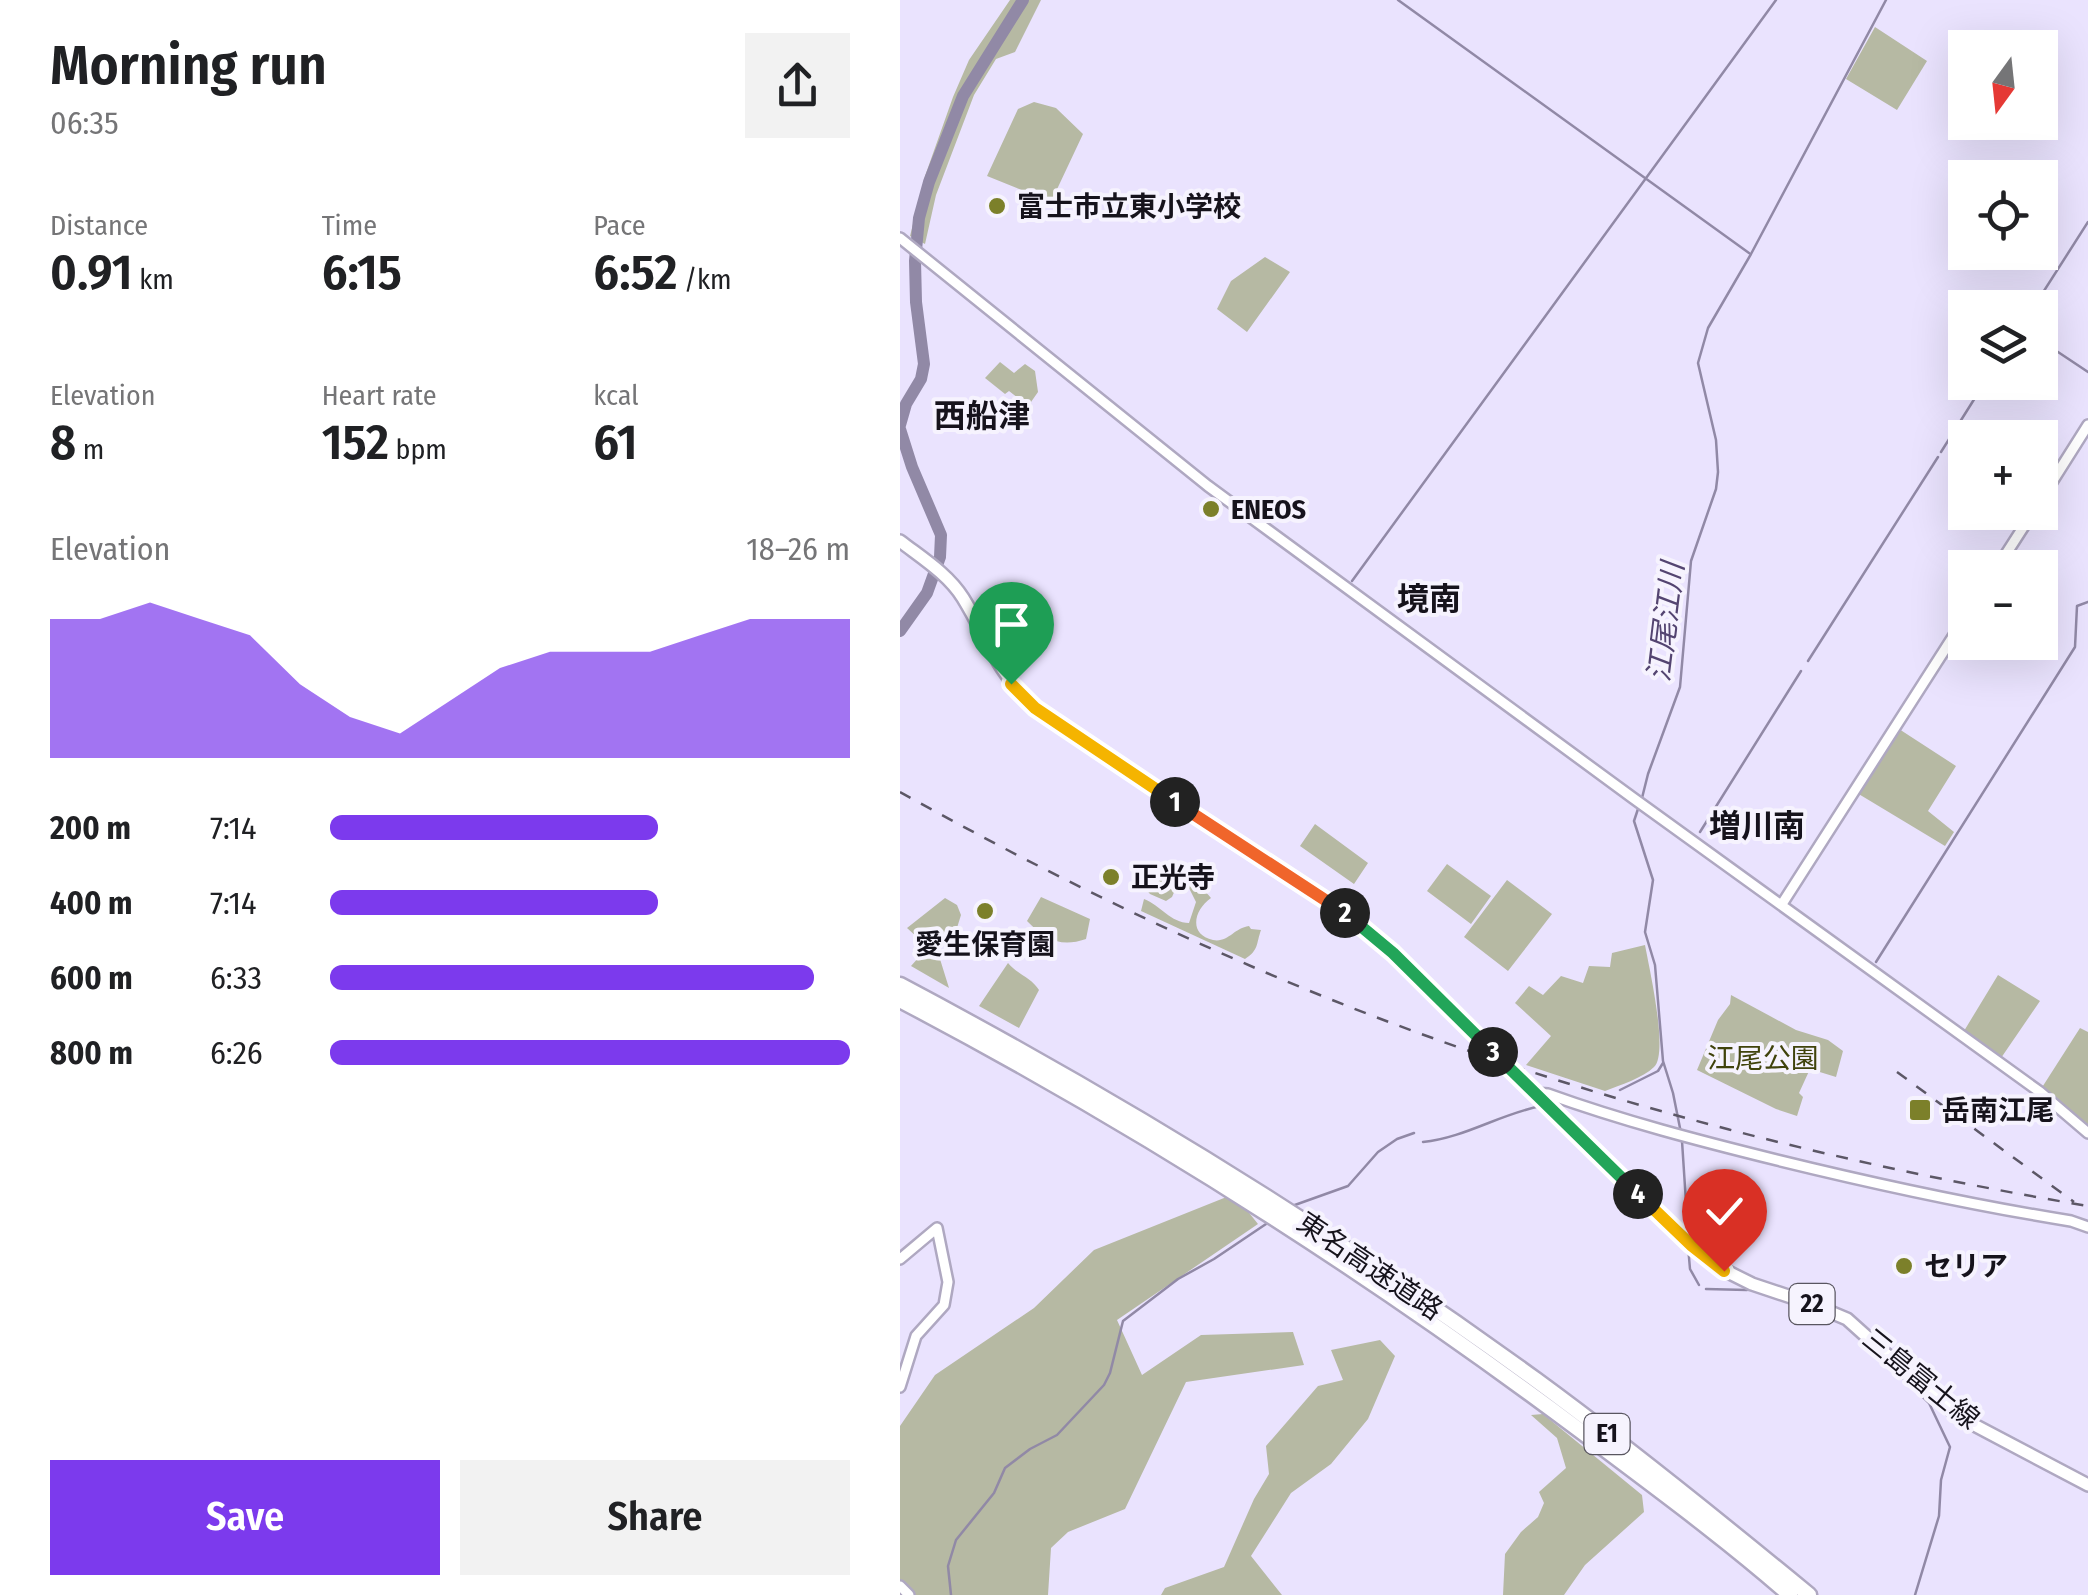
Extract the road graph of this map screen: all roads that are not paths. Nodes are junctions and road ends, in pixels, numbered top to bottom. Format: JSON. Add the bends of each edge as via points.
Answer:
{"nodes":[{"id":1,"x":904,"y":241,"type":"edge"},
{"id":2,"x":2088,"y":424,"type":"edge"},
{"id":3,"x":2058,"y":472,"type":"edge"},
{"id":4,"x":900,"y":541,"type":"edge"},
{"id":5,"x":1948,"y":645,"type":"edge"},
{"id":6,"x":1782,"y":904,"type":"junction"},
{"id":7,"x":900,"y":985,"type":"edge"},
{"id":8,"x":900,"y":1000,"type":"edge"},
{"id":9,"x":1542,"y":1100,"type":"junction"},
{"id":10,"x":2088,"y":1133,"type":"edge"},
{"id":11,"x":1238,"y":1188,"type":"junction"},
{"id":12,"x":2088,"y":1227,"type":"edge"},
{"id":13,"x":900,"y":1259,"type":"edge"},
{"id":14,"x":1394,"y":1289,"type":"junction"},
{"id":15,"x":900,"y":1386,"type":"edge"},
{"id":16,"x":2088,"y":1485,"type":"edge"},
{"id":17,"x":900,"y":1586,"type":"edge"},
{"id":18,"x":909,"y":1595,"type":"edge"},
{"id":19,"x":1790,"y":1595,"type":"edge"},
{"id":20,"x":1809,"y":1595,"type":"edge"}],
"edges":[{"from":1,"to":6,"type":"street","via":[[1223,497]]},
{"from":2,"to":3,"type":"street"},
{"from":4,"to":9,"type":"main road","name":"三島富士線","number":"22","via":[[962,598],[1029,704],[1352,917]]},
{"from":5,"to":6,"type":"street"},
{"from":6,"to":10,"type":"street"},
{"from":7,"to":11,"type":"highway","name":"東名高速道路","number":"E1","via":[[1042,1062]]},
{"from":8,"to":11,"type":"highway","name":"東名高速道路","number":"E1"},
{"from":9,"to":12,"type":"street","via":[[1560,1098],[1720,1146]]},
{"from":9,"to":16,"type":"main road","name":"三島富士線","number":"22","via":[[1714,1265],[1847,1320],[1954,1412]]},
{"from":11,"to":14,"type":"highway","name":"東名高速道路","number":"E1"},
{"from":13,"to":15,"type":"street","via":[[937,1228],[948,1282],[944,1306],[916,1336]]},
{"from":14,"to":19,"type":"highway","name":"東名高速道路","number":"E1"},
{"from":14,"to":20,"type":"highway","name":"東名高速道路","number":"E1","via":[[1536,1380]]},
{"from":17,"to":18,"type":"street"}]}
